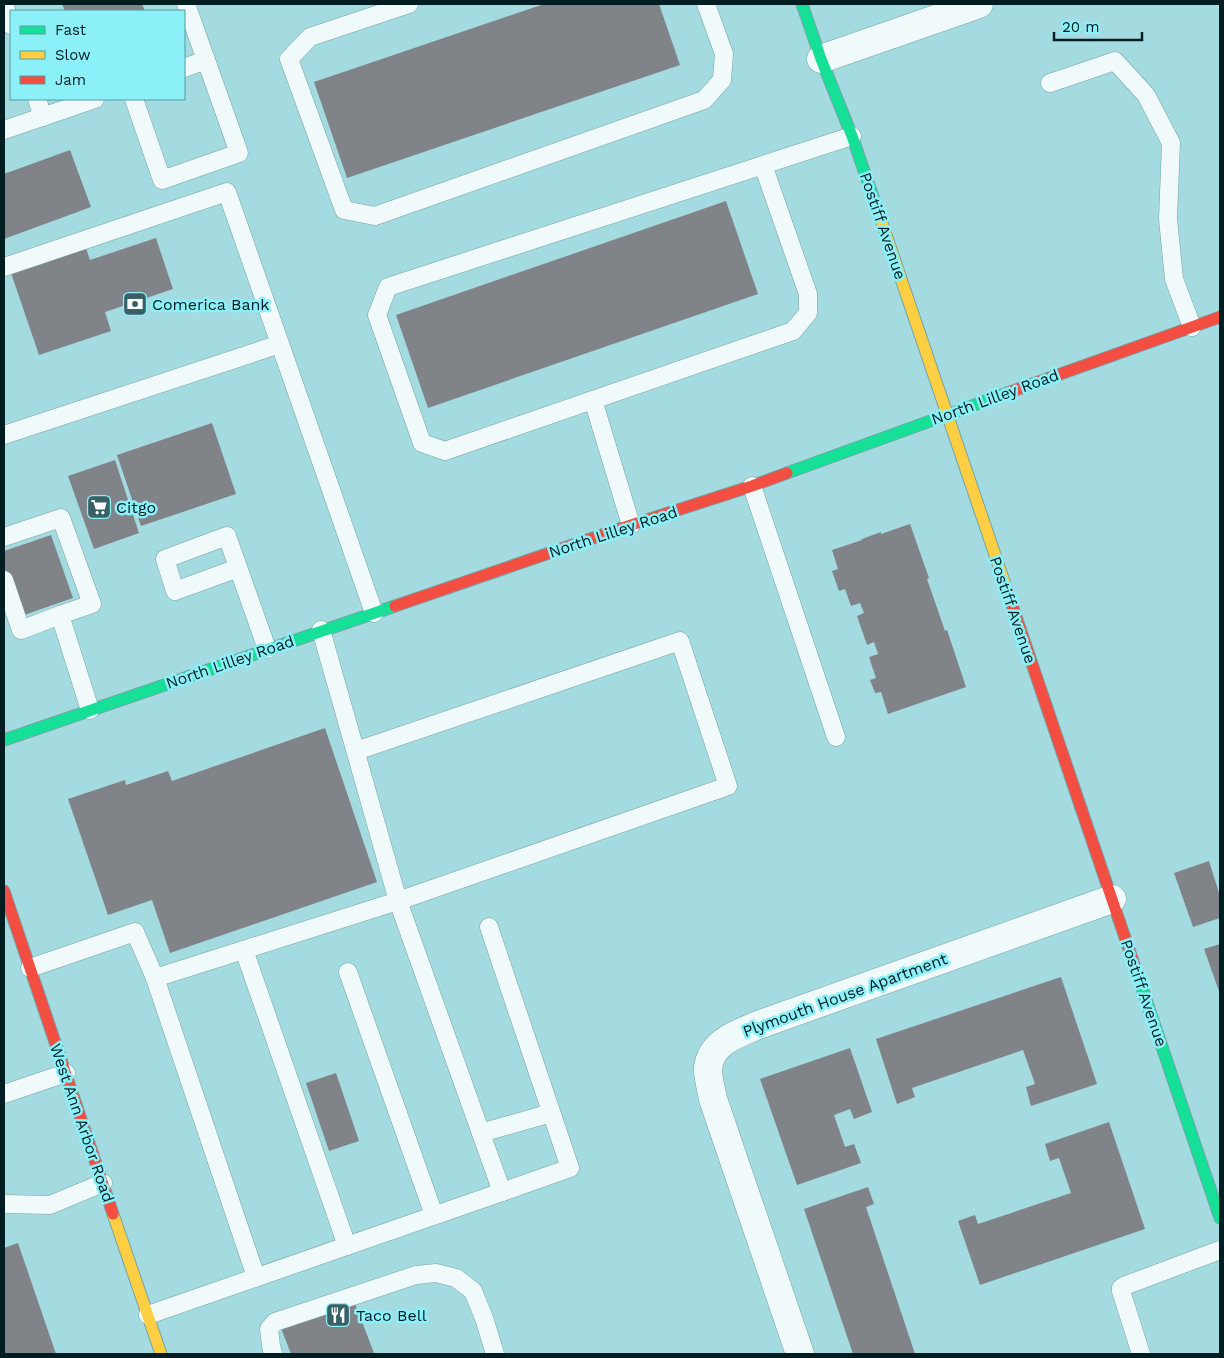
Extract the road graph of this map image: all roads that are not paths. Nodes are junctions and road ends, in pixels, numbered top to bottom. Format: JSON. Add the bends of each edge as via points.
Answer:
{"nodes":[{"id":1,"x":4,"y":4,"type":"edge"},
{"id":2,"x":186,"y":4,"type":"edge"},
{"id":3,"x":410,"y":4,"type":"edge"},
{"id":4,"x":706,"y":4,"type":"edge"},
{"id":5,"x":802,"y":4,"type":"edge"},
{"id":6,"x":979,"y":4,"type":"edge"},
{"id":7,"x":10,"y":22,"type":"edge"},
{"id":8,"x":820,"y":58,"type":"junction"},
{"id":9,"x":206,"y":60,"type":"junction"},
{"id":10,"x":185,"y":68,"type":"edge"},
{"id":11,"x":1050,"y":83,"type":"dead end"},
{"id":12,"x":37,"y":100,"type":"edge"},
{"id":13,"x":92,"y":100,"type":"edge"},
{"id":14,"x":134,"y":100,"type":"edge"},
{"id":15,"x":43,"y":117,"type":"junction"},
{"id":16,"x":4,"y":130,"type":"edge"},
{"id":17,"x":852,"y":136,"type":"junction"},
{"id":18,"x":763,"y":165,"type":"junction"},
{"id":19,"x":4,"y":267,"type":"edge"},
{"id":20,"x":1220,"y":317,"type":"edge"},
{"id":21,"x":1192,"y":327,"type":"junction"},
{"id":22,"x":280,"y":344,"type":"junction"},
{"id":23,"x":593,"y":400,"type":"junction"},
{"id":24,"x":947,"y":415,"type":"junction"},
{"id":25,"x":4,"y":436,"type":"edge"},
{"id":26,"x":752,"y":486,"type":"junction"},
{"id":27,"x":630,"y":525,"type":"junction"},
{"id":28,"x":4,"y":537,"type":"edge"},
{"id":29,"x":238,"y":568,"type":"dead end"},
{"id":30,"x":4,"y":580,"type":"edge"},
{"id":31,"x":374,"y":612,"type":"junction"},
{"id":32,"x":60,"y":615,"type":"junction"},
{"id":33,"x":322,"y":630,"type":"junction"},
{"id":34,"x":266,"y":649,"type":"junction"},
{"id":35,"x":90,"y":710,"type":"junction"},
{"id":36,"x":836,"y":737,"type":"dead end"},
{"id":37,"x":4,"y":740,"type":"edge"},
{"id":38,"x":356,"y":752,"type":"junction"},
{"id":39,"x":4,"y":891,"type":"edge"},
{"id":40,"x":1112,"y":899,"type":"junction"},
{"id":41,"x":398,"y":901,"type":"junction"},
{"id":42,"x":488,"y":927,"type":"dead end"},
{"id":43,"x":244,"y":950,"type":"junction"},
{"id":44,"x":30,"y":968,"type":"junction"},
{"id":45,"x":348,"y":972,"type":"dead end"},
{"id":46,"x":155,"y":978,"type":"junction"},
{"id":47,"x":66,"y":1073,"type":"junction"},
{"id":48,"x":4,"y":1094,"type":"edge"},
{"id":49,"x":551,"y":1113,"type":"junction"},
{"id":50,"x":481,"y":1133,"type":"junction"},
{"id":51,"x":103,"y":1183,"type":"junction"},
{"id":52,"x":502,"y":1192,"type":"junction"},
{"id":53,"x":4,"y":1204,"type":"edge"},
{"id":54,"x":434,"y":1215,"type":"junction"},
{"id":55,"x":1220,"y":1218,"type":"edge"},
{"id":56,"x":347,"y":1246,"type":"junction"},
{"id":57,"x":1220,"y":1250,"type":"edge"},
{"id":58,"x":256,"y":1277,"type":"junction"},
{"id":59,"x":148,"y":1315,"type":"junction"},
{"id":60,"x":161,"y":1354,"type":"edge"},
{"id":61,"x":273,"y":1354,"type":"edge"},
{"id":62,"x":495,"y":1354,"type":"edge"},
{"id":63,"x":800,"y":1354,"type":"edge"},
{"id":64,"x":1142,"y":1354,"type":"edge"}],
"edges":[{"from":1,"to":7,"type":"lane"},
{"from":2,"to":9,"type":"lane"},
{"from":3,"to":4,"type":"lane","via":[[310,37],[289,59],[344,210],[376,216],[704,100],[722,80],[724,54]]},
{"from":5,"to":8,"type":"street","name":"Postiff Avenue"},
{"from":6,"to":8,"type":"street"},
{"from":8,"to":17,"type":"street","name":"Postiff Avenue"},
{"from":9,"to":10,"type":"lane"},
{"from":9,"to":14,"type":"lane","via":[[239,153],[162,180]]},
{"from":11,"to":21,"type":"lane","via":[[1115,61],[1146,94],[1172,143],[1168,219],[1174,279]]},
{"from":12,"to":15,"type":"lane"},
{"from":13,"to":15,"type":"lane"},
{"from":15,"to":16,"type":"lane"},
{"from":17,"to":18,"type":"lane"},
{"from":17,"to":24,"type":"street","name":"Postiff Avenue"},
{"from":18,"to":23,"type":"lane","via":[[808,294],[808,313],[793,331]]},
{"from":18,"to":23,"type":"lane","via":[[388,287],[377,315],[422,443],[445,451]]},
{"from":19,"to":22,"type":"lane","via":[[227,192]]},
{"from":20,"to":21,"type":"street","name":"North Lilley Road"},
{"from":21,"to":24,"type":"street","name":"North Lilley Road"},
{"from":22,"to":25,"type":"lane"},
{"from":22,"to":31,"type":"lane"},
{"from":23,"to":27,"type":"lane"},
{"from":24,"to":26,"type":"street","name":"North Lilley Road"},
{"from":24,"to":40,"type":"street","name":"Postiff Avenue"},
{"from":26,"to":27,"type":"street","name":"North Lilley Road"},
{"from":26,"to":36,"type":"lane"},
{"from":27,"to":31,"type":"street","name":"North Lilley Road"},
{"from":28,"to":32,"type":"lane","via":[[61,518],[92,604]]},
{"from":29,"to":34,"type":"lane"},
{"from":30,"to":32,"type":"lane","via":[[21,630]]},
{"from":31,"to":33,"type":"street","name":"North Lilley Road"},
{"from":32,"to":35,"type":"lane"},
{"from":33,"to":34,"type":"street","name":"North Lilley Road"},
{"from":33,"to":38,"type":"lane"},
{"from":34,"to":35,"type":"street","name":"North Lilley Road"},
{"from":35,"to":37,"type":"street","name":"North Lilley Road"},
{"from":38,"to":41,"type":"lane"},
{"from":38,"to":41,"type":"lane","via":[[680,641],[728,786]]},
{"from":39,"to":44,"type":"street","name":"West Ann Arbor Road"},
{"from":40,"to":55,"type":"street","name":"Postiff Avenue"},
{"from":40,"to":63,"type":"street","name":"Plymouth House Apartment","via":[[758,1025],[728,1037],[713,1052],[707,1070],[713,1099]]},
{"from":41,"to":43,"type":"lane"},
{"from":41,"to":50,"type":"lane"},
{"from":42,"to":49,"type":"lane"},
{"from":43,"to":46,"type":"lane"},
{"from":43,"to":56,"type":"lane"},
{"from":44,"to":46,"type":"lane","via":[[134,932]]},
{"from":44,"to":47,"type":"street","name":"West Ann Arbor Road"},
{"from":45,"to":54,"type":"lane"},
{"from":46,"to":58,"type":"lane"},
{"from":47,"to":48,"type":"lane"},
{"from":47,"to":51,"type":"street","name":"West Ann Arbor Road"},
{"from":49,"to":50,"type":"lane"},
{"from":49,"to":52,"type":"lane","via":[[570,1168]]},
{"from":50,"to":52,"type":"lane"},
{"from":51,"to":53,"type":"lane","via":[[50,1205]]},
{"from":51,"to":59,"type":"street","name":"West Ann Arbor Road"},
{"from":52,"to":54,"type":"lane"},
{"from":54,"to":56,"type":"lane"},
{"from":56,"to":58,"type":"lane"},
{"from":57,"to":64,"type":"lane","via":[[1121,1288]]},
{"from":58,"to":59,"type":"lane"},
{"from":59,"to":60,"type":"street","name":"West Ann Arbor Road"},
{"from":61,"to":62,"type":"lane","via":[[269,1329],[275,1322],[416,1275],[436,1273],[456,1278],[473,1291]]}]}
